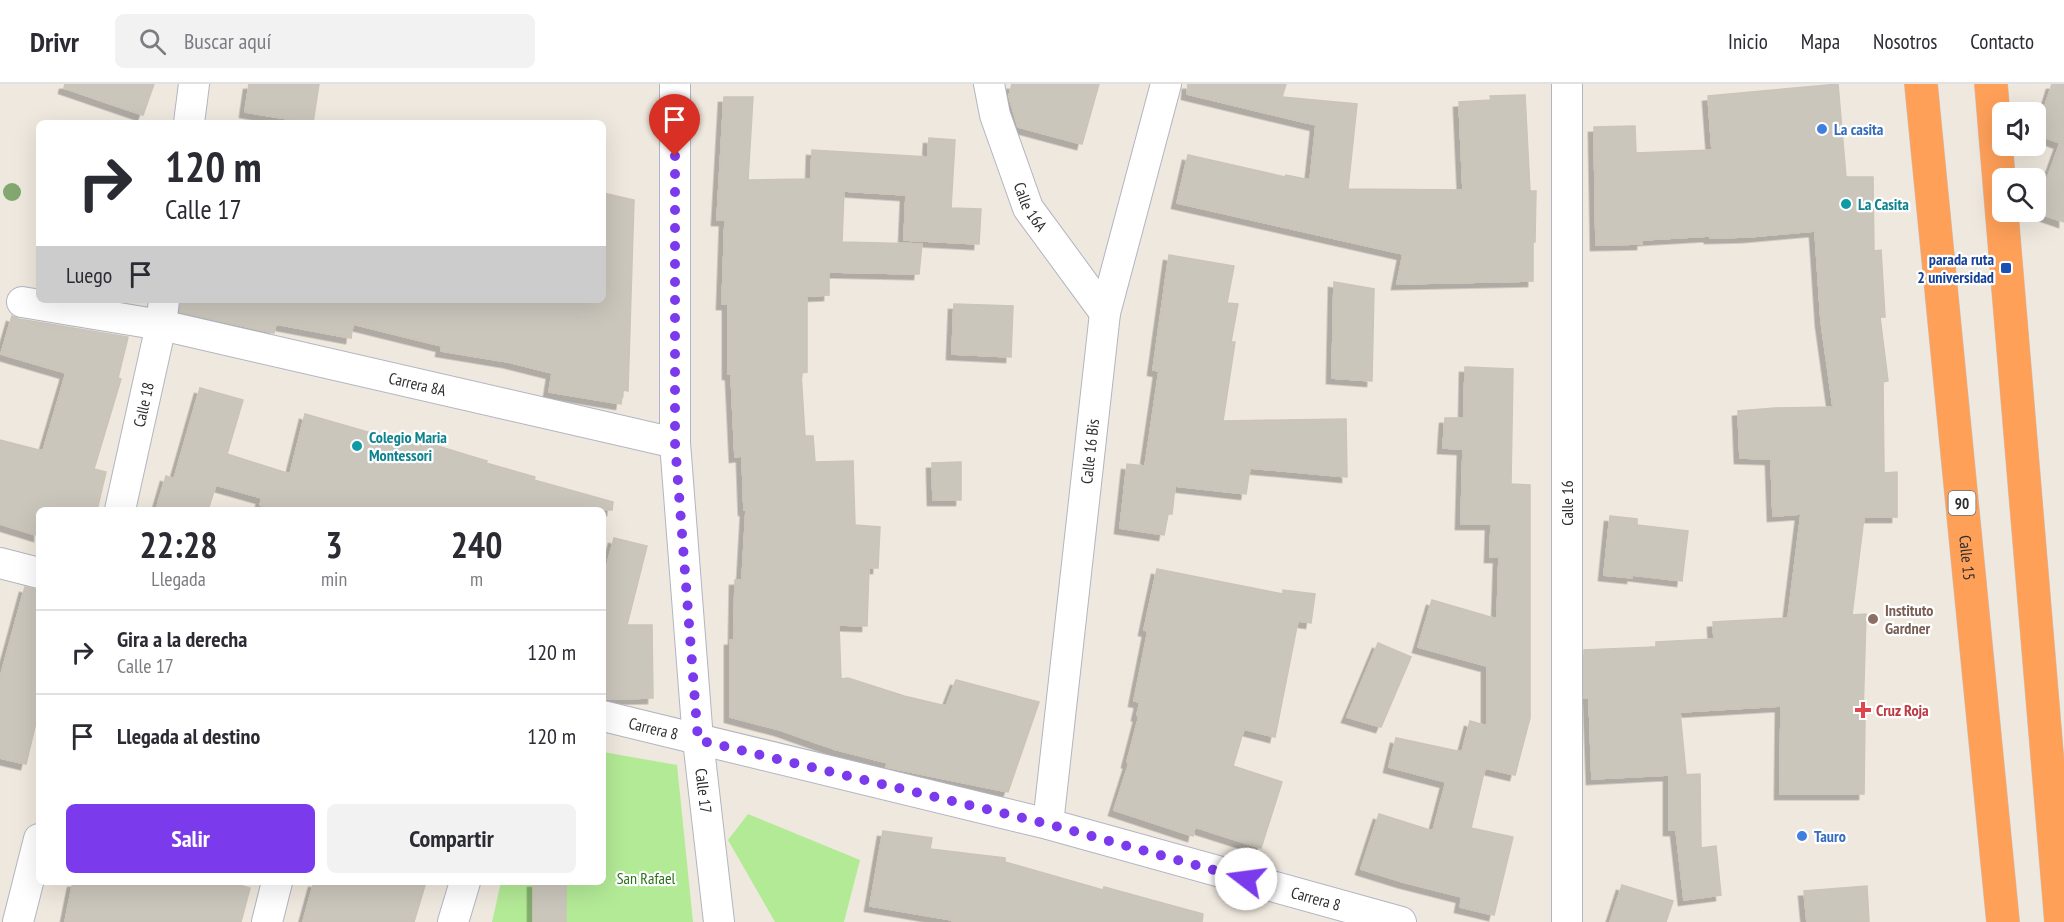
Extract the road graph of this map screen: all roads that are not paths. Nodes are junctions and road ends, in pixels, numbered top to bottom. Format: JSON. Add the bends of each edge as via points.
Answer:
{"nodes":[{"id":1,"x":194,"y":84,"type":"edge"},
{"id":2,"x":675,"y":84,"type":"edge"},
{"id":3,"x":989,"y":84,"type":"edge"},
{"id":4,"x":1166,"y":84,"type":"edge"},
{"id":5,"x":1567,"y":84,"type":"edge"},
{"id":6,"x":1921,"y":84,"type":"edge"},
{"id":7,"x":1991,"y":84,"type":"edge"},
{"id":8,"x":189,"y":120,"type":"edge"},
{"id":9,"x":22,"y":302,"type":"dead end"},
{"id":10,"x":162,"y":313,"type":"edge"},
{"id":11,"x":1105,"y":313,"type":"junction"},
{"id":12,"x":675,"y":443,"type":"junction"},
{"id":13,"x":121,"y":507,"type":"edge"},
{"id":14,"x":0,"y":563,"type":"edge"},
{"id":15,"x":36,"y":572,"type":"edge"},
{"id":16,"x":606,"y":717,"type":"edge"},
{"id":17,"x":698,"y":740,"type":"junction"},
{"id":18,"x":1048,"y":824,"type":"junction"},
{"id":19,"x":36,"y":851,"type":"edge"},
{"id":20,"x":276,"y":885,"type":"edge"},
{"id":21,"x":464,"y":885,"type":"edge"},
{"id":22,"x":18,"y":922,"type":"edge"},
{"id":23,"x":267,"y":922,"type":"edge"},
{"id":24,"x":453,"y":922,"type":"edge"},
{"id":25,"x":719,"y":922,"type":"edge"},
{"id":26,"x":1401,"y":922,"type":"edge"},
{"id":27,"x":1567,"y":922,"type":"edge"},
{"id":28,"x":2003,"y":922,"type":"edge"},
{"id":29,"x":2061,"y":922,"type":"edge"}],
"edges":[{"from":1,"to":8,"type":"street"},
{"from":2,"to":12,"type":"street","name":"Calle 17"},
{"from":3,"to":11,"type":"street","name":"Calle 16A","via":[[995,115],[1028,208]]},
{"from":4,"to":11,"type":"street","name":"Calle 16 Bis"},
{"from":5,"to":27,"type":"street","name":"Calle 16"},
{"from":6,"to":28,"type":"highway","name":"Calle 15","number":"90"},
{"from":7,"to":29,"type":"highway"},
{"from":9,"to":10,"type":"street","name":"Carrera 8A"},
{"from":10,"to":12,"type":"street","name":"Carrera 8A"},
{"from":10,"to":13,"type":"street","name":"Calle 18"},
{"from":11,"to":18,"type":"street","name":"Calle 16 Bis"},
{"from":12,"to":17,"type":"street","name":"Calle 17"},
{"from":14,"to":15,"type":"street"},
{"from":16,"to":17,"type":"street","name":"Carrera 8"},
{"from":17,"to":18,"type":"street","name":"Carrera 8"},
{"from":17,"to":25,"type":"street","name":"Calle 17"},
{"from":18,"to":26,"type":"street","name":"Carrera 8"},
{"from":19,"to":22,"type":"street"},
{"from":20,"to":23,"type":"street"},
{"from":21,"to":24,"type":"street"}]}
